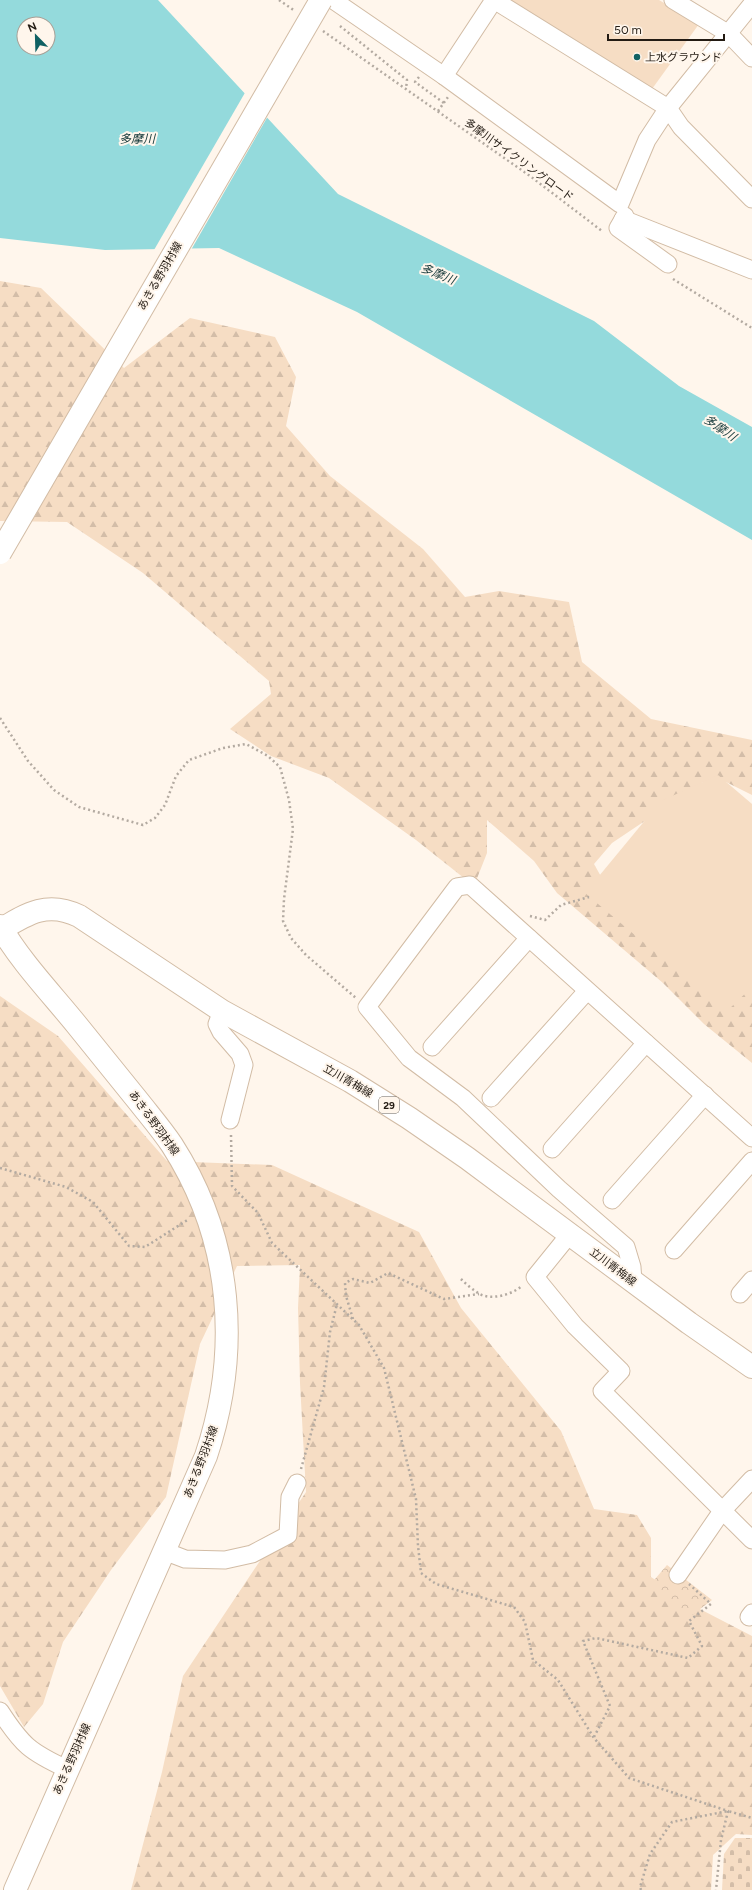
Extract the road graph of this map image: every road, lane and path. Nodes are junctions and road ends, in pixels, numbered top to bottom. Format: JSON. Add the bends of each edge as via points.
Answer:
{"nodes":[{"id":1,"x":279,"y":0,"type":"edge"},
{"id":2,"x":321,"y":0,"type":"edge"},
{"id":3,"x":332,"y":0,"type":"edge"},
{"id":4,"x":494,"y":0,"type":"edge"},
{"id":5,"x":673,"y":0,"type":"edge"},
{"id":6,"x":752,"y":4,"type":"edge"},
{"id":7,"x":298,"y":13,"type":"dead end"},
{"id":8,"x":317,"y":27,"type":"dead end"},
{"id":9,"x":729,"y":34,"type":"junction"},
{"id":10,"x":752,"y":58,"type":"edge"},
{"id":11,"x":420,"y":74,"type":"dead end"},
{"id":12,"x":444,"y":76,"type":"junction"},
{"id":13,"x":444,"y":103,"type":"dead end"},
{"id":14,"x":668,"y":108,"type":"junction"},
{"id":15,"x":752,"y":199,"type":"edge"},
{"id":16,"x":619,"y":212,"type":"junction"},
{"id":17,"x":608,"y":236,"type":"dead end"},
{"id":18,"x":668,"y":270,"type":"joint"},
{"id":19,"x":752,"y":270,"type":"edge"},
{"id":20,"x":752,"y":328,"type":"edge"},
{"id":21,"x":0,"y":553,"type":"edge"},
{"id":22,"x":0,"y":718,"type":"edge"},
{"id":23,"x":589,"y":897,"type":"dead end"},
{"id":24,"x":542,"y":920,"type":"dead end"},
{"id":25,"x":1,"y":928,"type":"edge"},
{"id":26,"x":528,"y":938,"type":"junction"},
{"id":27,"x":587,"y":991,"type":"junction"},
{"id":28,"x":366,"y":1007,"type":"junction"},
{"id":29,"x":222,"y":1011,"type":"junction"},
{"id":30,"x":646,"y":1043,"type":"junction"},
{"id":31,"x":432,"y":1048,"type":"dead end"},
{"id":32,"x":705,"y":1095,"type":"junction"},
{"id":33,"x":491,"y":1098,"type":"dead end"},
{"id":34,"x":230,"y":1120,"type":"joint"},
{"id":35,"x":752,"y":1138,"type":"edge"},
{"id":36,"x":552,"y":1149,"type":"dead end"},
{"id":37,"x":752,"y":1161,"type":"edge"},
{"id":38,"x":0,"y":1168,"type":"edge"},
{"id":39,"x":612,"y":1200,"type":"dead end"},
{"id":40,"x":204,"y":1208,"type":"junction"},
{"id":41,"x":569,"y":1235,"type":"junction"},
{"id":42,"x":674,"y":1250,"type":"dead end"},
{"id":43,"x":535,"y":1277,"type":"junction"},
{"id":44,"x":461,"y":1279,"type":"dead end"},
{"id":45,"x":752,"y":1280,"type":"edge"},
{"id":46,"x":633,"y":1282,"type":"junction"},
{"id":47,"x":479,"y":1294,"type":"junction"},
{"id":48,"x":740,"y":1294,"type":"dead end"},
{"id":49,"x":337,"y":1304,"type":"junction"},
{"id":50,"x":354,"y":1319,"type":"junction"},
{"id":51,"x":752,"y":1367,"type":"edge"},
{"id":52,"x":752,"y":1479,"type":"edge"},
{"id":53,"x":297,"y":1483,"type":"joint"},
{"id":54,"x":722,"y":1511,"type":"junction"},
{"id":55,"x":752,"y":1540,"type":"edge"},
{"id":56,"x":164,"y":1551,"type":"junction"},
{"id":57,"x":678,"y":1575,"type":"joint"},
{"id":58,"x":0,"y":1710,"type":"edge"},
{"id":59,"x":594,"y":1738,"type":"junction"},
{"id":60,"x":67,"y":1769,"type":"junction"},
{"id":61,"x":728,"y":1811,"type":"junction"},
{"id":62,"x":752,"y":1818,"type":"edge"},
{"id":63,"x":15,"y":1890,"type":"edge"},
{"id":64,"x":641,"y":1890,"type":"edge"},
{"id":65,"x":716,"y":1890,"type":"edge"}],
"edges":[{"from":1,"to":7,"type":"path"},
{"from":2,"to":21,"type":"main road","name":"あきる野羽村線","bridge":true},
{"from":3,"to":12,"type":"street"},
{"from":4,"to":12,"type":"street"},
{"from":4,"to":14,"type":"street"},
{"from":5,"to":9,"type":"street"},
{"from":6,"to":9,"type":"street"},
{"from":8,"to":17,"type":"path","name":"多摩川サイクリングロード","via":[[516,167]]},
{"from":9,"to":10,"type":"street"},
{"from":9,"to":14,"type":"street"},
{"from":11,"to":13,"type":"path","via":[[414,82]]},
{"from":12,"to":16,"type":"street"},
{"from":14,"to":15,"type":"street","via":[[681,127]]},
{"from":14,"to":16,"type":"street","via":[[647,140]]},
{"from":16,"to":18,"type":"street","via":[[618,228]]},
{"from":16,"to":19,"type":"street"},
{"from":18,"to":20,"type":"path"},
{"from":22,"to":28,"type":"path","via":[[28,761],[54,790],[79,807],[143,825],[155,818],[165,805],[176,776],[189,760],[223,748],[246,744],[268,756],[280,767],[289,800],[293,829],[283,921],[291,938],[306,955]]},
{"from":23,"to":24,"type":"path","via":[[561,905]]},
{"from":25,"to":29,"type":"main road","name":"立川青梅線","number":"29","via":[[34,911],[52,909],[75,913]]},
{"from":25,"to":40,"type":"main road","name":"あきる野羽村線","via":[[25,964],[165,1135],[186,1168]]},
{"from":26,"to":27,"type":"street"},
{"from":26,"to":28,"type":"street","via":[[470,885],[457,888]]},
{"from":26,"to":31,"type":"street"},
{"from":27,"to":30,"type":"street"},
{"from":27,"to":33,"type":"street"},
{"from":28,"to":46,"type":"street","via":[[409,1058],[463,1098],[559,1189],[626,1247]]},
{"from":29,"to":34,"type":"street","via":[[217,1024],[240,1054],[244,1065]]},
{"from":29,"to":41,"type":"main road","name":"立川青梅線","number":"29","via":[[350,1081],[409,1118]]},
{"from":30,"to":32,"type":"street"},
{"from":30,"to":36,"type":"street"},
{"from":32,"to":35,"type":"street"},
{"from":32,"to":39,"type":"street"},
{"from":34,"to":49,"type":"path","via":[[232,1186],[258,1213],[272,1243]]},
{"from":37,"to":42,"type":"street"},
{"from":38,"to":40,"type":"path","via":[[66,1188],[93,1202],[129,1246],[145,1247]]},
{"from":40,"to":56,"type":"main road","name":"あきる野羽村線","via":[[215,1242],[224,1286],[226,1369],[219,1410],[206,1456]]},
{"from":41,"to":43,"type":"street"},
{"from":41,"to":46,"type":"main road","name":"立川青梅線","number":"29"},
{"from":43,"to":47,"type":"path","via":[[517,1290],[496,1297]]},
{"from":43,"to":54,"type":"street","via":[[575,1326],[621,1371],[602,1391]]},
{"from":44,"to":47,"type":"path"},
{"from":45,"to":48,"type":"street"},
{"from":46,"to":51,"type":"main road","name":"立川青梅線","number":"29"},
{"from":47,"to":50,"type":"path","via":[[444,1299],[388,1273],[370,1283],[353,1279],[345,1283],[346,1296]]},
{"from":49,"to":50,"type":"path"},
{"from":49,"to":53,"type":"path","via":[[330,1332],[324,1387]]},
{"from":50,"to":59,"type":"path","via":[[384,1368],[416,1499],[421,1573],[436,1584],[514,1607],[525,1622],[533,1660],[558,1680]]},
{"from":52,"to":54,"type":"street"},
{"from":53,"to":56,"type":"street","via":[[290,1497],[288,1535],[252,1554],[218,1560],[185,1559]]},
{"from":54,"to":55,"type":"street"},
{"from":54,"to":57,"type":"street"},
{"from":56,"to":60,"type":"main road","name":"あきる野羽村線"},
{"from":57,"to":59,"type":"path","via":[[711,1604],[689,1621],[702,1646],[688,1658],[596,1638],[582,1641],[610,1706]]},
{"from":58,"to":60,"type":"street","via":[[31,1750]]},
{"from":59,"to":61,"type":"path","via":[[629,1778]]},
{"from":60,"to":63,"type":"main road","name":"あきる野羽村線"},
{"from":61,"to":62,"type":"path"},
{"from":61,"to":64,"type":"path","via":[[672,1822],[650,1854]]},
{"from":61,"to":65,"type":"path","via":[[721,1840]]}]}
